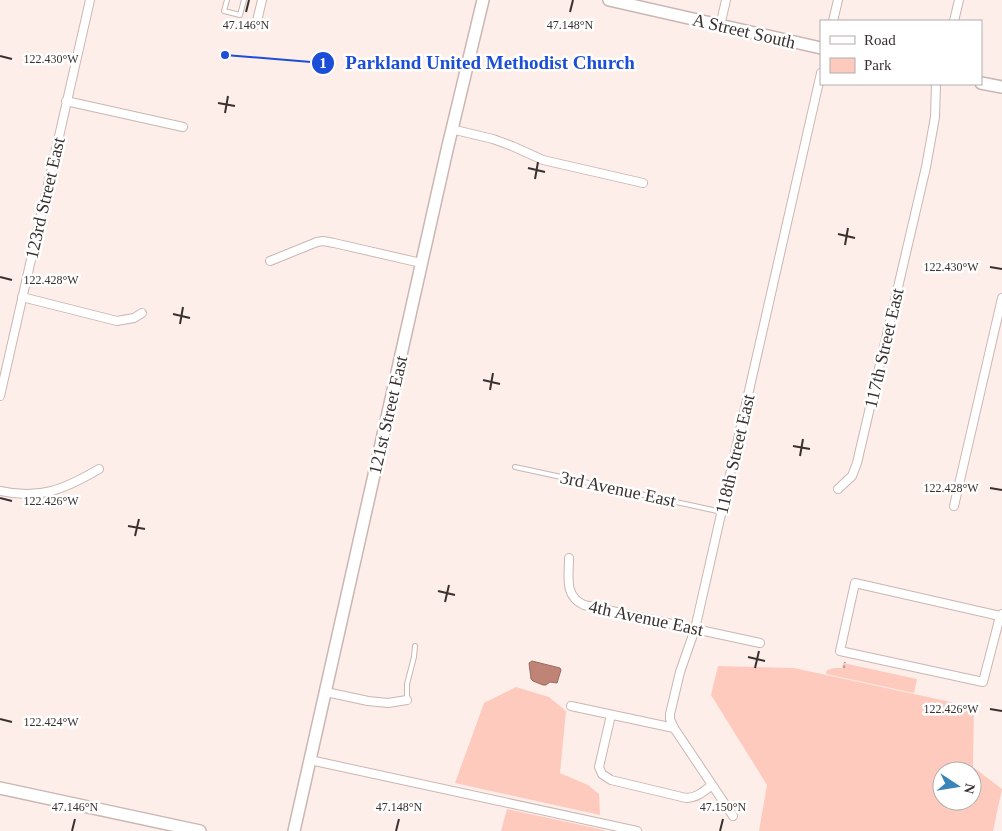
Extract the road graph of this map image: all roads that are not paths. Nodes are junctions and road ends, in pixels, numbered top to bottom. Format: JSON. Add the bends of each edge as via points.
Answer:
{"nodes":[{"id":1,"x":90,"y":0,"type":"edge"},
{"id":2,"x":227,"y":0,"type":"edge"},
{"id":3,"x":244,"y":0,"type":"edge"},
{"id":4,"x":262,"y":0,"type":"edge"},
{"id":5,"x":483,"y":0,"type":"edge"},
{"id":6,"x":609,"y":0,"type":"edge"},
{"id":7,"x":726,"y":0,"type":"edge"},
{"id":8,"x":838,"y":0,"type":"edge"},
{"id":9,"x":958,"y":0,"type":"edge"},
{"id":10,"x":833,"y":20,"type":"edge"},
{"id":11,"x":954,"y":20,"type":"edge"},
{"id":12,"x":256,"y":25,"type":"dead end"},
{"id":13,"x":720,"y":26,"type":"junction"},
{"id":14,"x":820,"y":48,"type":"edge"},
{"id":15,"x":820,"y":77,"type":"edge"},
{"id":16,"x":982,"y":83,"type":"edge"},
{"id":17,"x":936,"y":85,"type":"edge"},
{"id":18,"x":1002,"y":87,"type":"edge"},
{"id":19,"x":66,"y":101,"type":"junction"},
{"id":20,"x":184,"y":127,"type":"dead end"},
{"id":21,"x":451,"y":129,"type":"junction"},
{"id":22,"x":643,"y":183,"type":"dead end"},
{"id":23,"x":270,"y":261,"type":"dead end"},
{"id":24,"x":421,"y":264,"type":"junction"},
{"id":25,"x":22,"y":297,"type":"junction"},
{"id":26,"x":1002,"y":298,"type":"edge"},
{"id":27,"x":142,"y":313,"type":"dead end"},
{"id":28,"x":0,"y":396,"type":"edge"},
{"id":29,"x":515,"y":467,"type":"dead end"},
{"id":30,"x":99,"y":469,"type":"dead end"},
{"id":31,"x":838,"y":489,"type":"dead end"},
{"id":32,"x":0,"y":492,"type":"edge"},
{"id":33,"x":954,"y":506,"type":"dead end"},
{"id":34,"x":722,"y":512,"type":"junction"},
{"id":35,"x":569,"y":558,"type":"dead end"},
{"id":36,"x":1001,"y":615,"type":"edge"},
{"id":37,"x":695,"y":629,"type":"junction"},
{"id":38,"x":760,"y":643,"type":"dead end"},
{"id":39,"x":415,"y":646,"type":"dead end"},
{"id":40,"x":326,"y":692,"type":"junction"},
{"id":41,"x":407,"y":700,"type":"joint"},
{"id":42,"x":571,"y":706,"type":"dead end"},
{"id":43,"x":611,"y":714,"type":"junction"},
{"id":44,"x":674,"y":728,"type":"junction"},
{"id":45,"x":310,"y":760,"type":"junction"},
{"id":46,"x":712,"y":785,"type":"junction"},
{"id":47,"x":0,"y":788,"type":"edge"},
{"id":48,"x":734,"y":816,"type":"dead end"},
{"id":49,"x":200,"y":831,"type":"edge"},
{"id":50,"x":294,"y":831,"type":"edge"},
{"id":51,"x":637,"y":831,"type":"edge"}],
"edges":[{"from":1,"to":19,"type":"street","name":"123rd Street East"},
{"from":2,"to":3,"type":"lane","via":[[224,11],[240,15]]},
{"from":4,"to":12,"type":"street"},
{"from":5,"to":21,"type":"street","name":"121st Street East"},
{"from":6,"to":13,"type":"street","name":"A Street South"},
{"from":7,"to":13,"type":"street"},
{"from":8,"to":10,"type":"street"},
{"from":9,"to":11,"type":"street"},
{"from":13,"to":14,"type":"street","name":"A Street South"},
{"from":15,"to":34,"type":"street","name":"118th Street East"},
{"from":16,"to":18,"type":"street"},
{"from":17,"to":31,"type":"street","name":"117th Street East","via":[[935,117],[926,167],[857,463],[852,476]]},
{"from":19,"to":20,"type":"street"},
{"from":19,"to":25,"type":"street","name":"123rd Street East"},
{"from":21,"to":22,"type":"street","via":[[493,139],[542,160]]},
{"from":21,"to":24,"type":"street","name":"121st Street East"},
{"from":23,"to":24,"type":"street","via":[[323,241]]},
{"from":24,"to":40,"type":"street","name":"121st Street East"},
{"from":25,"to":27,"type":"street","via":[[118,321]]},
{"from":25,"to":28,"type":"street","name":"123rd Street East"},
{"from":26,"to":33,"type":"street"},
{"from":29,"to":34,"type":"lane","name":"3rd Avenue East"},
{"from":30,"to":32,"type":"street","via":[[53,491],[37,494]]},
{"from":34,"to":37,"type":"street","name":"118th Street East"},
{"from":35,"to":37,"type":"street","name":"4th Avenue East","via":[[570,592],[584,606]]},
{"from":36,"to":36,"type":"street","via":[[983,682],[840,652],[855,583]]},
{"from":37,"to":38,"type":"street","name":"4th Avenue East"},
{"from":37,"to":44,"type":"street","name":"118th Street East","via":[[670,714]]},
{"from":39,"to":41,"type":"lane"},
{"from":40,"to":41,"type":"street","via":[[388,703]]},
{"from":40,"to":45,"type":"street","name":"121st Street East"},
{"from":42,"to":43,"type":"street"},
{"from":43,"to":44,"type":"street"},
{"from":43,"to":46,"type":"street","via":[[599,767],[606,777],[686,798],[692,798]]},
{"from":44,"to":46,"type":"street","name":"118th Street East"},
{"from":45,"to":50,"type":"street","name":"121st Street East"},
{"from":45,"to":51,"type":"street"},
{"from":46,"to":48,"type":"street","name":"118th Street East"},
{"from":47,"to":49,"type":"street"}]}
